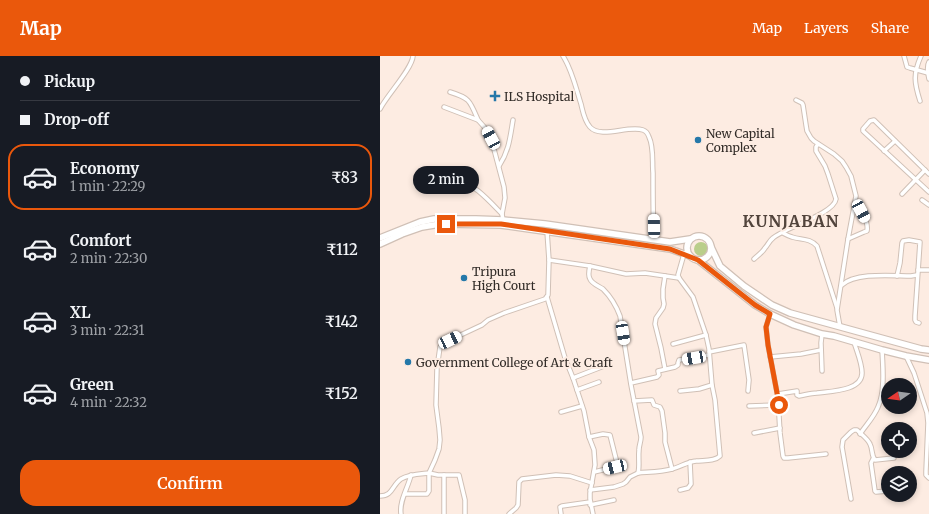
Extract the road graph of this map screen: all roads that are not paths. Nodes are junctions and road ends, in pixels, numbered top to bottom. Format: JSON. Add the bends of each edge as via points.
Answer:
{"nodes":[{"id":1,"x":413,"y":56,"type":"edge"},
{"id":2,"x":563,"y":56,"type":"edge"},
{"id":3,"x":904,"y":56,"type":"edge"},
{"id":4,"x":921,"y":56,"type":"edge"},
{"id":5,"x":929,"y":62,"type":"edge"},
{"id":6,"x":915,"y":70,"type":"junction"},
{"id":7,"x":928,"y":73,"type":"junction"},
{"id":8,"x":929,"y":78,"type":"edge"},
{"id":9,"x":450,"y":92,"type":"dead end"},
{"id":10,"x":796,"y":100,"type":"dead end"},
{"id":11,"x":920,"y":101,"type":"dead end"},
{"id":12,"x":444,"y":107,"type":"dead end"},
{"id":13,"x":380,"y":109,"type":"edge"},
{"id":14,"x":478,"y":120,"type":"junction"},
{"id":15,"x":513,"y":120,"type":"dead end"},
{"id":16,"x":895,"y":141,"type":"junction"},
{"id":17,"x":818,"y":144,"type":"junction"},
{"id":18,"x":884,"y":151,"type":"junction"},
{"id":19,"x":499,"y":166,"type":"junction"},
{"id":20,"x":925,"y":170,"type":"junction"},
{"id":21,"x":929,"y":174,"type":"edge"},
{"id":22,"x":915,"y":180,"type":"junction"},
{"id":23,"x":426,"y":182,"type":"dead end"},
{"id":24,"x":929,"y":192,"type":"edge"},
{"id":25,"x":902,"y":194,"type":"dead end"},
{"id":26,"x":922,"y":200,"type":"dead end"},
{"id":27,"x":856,"y":202,"type":"junction"},
{"id":28,"x":929,"y":205,"type":"edge"},
{"id":29,"x":503,"y":217,"type":"junction"},
{"id":30,"x":547,"y":231,"type":"junction"},
{"id":31,"x":782,"y":233,"type":"junction"},
{"id":32,"x":380,"y":238,"type":"edge"},
{"id":33,"x":690,"y":239,"type":"junction"},
{"id":34,"x":848,"y":239,"type":"junction"},
{"id":35,"x":654,"y":240,"type":"junction"},
{"id":36,"x":380,"y":244,"type":"edge"},
{"id":37,"x":711,"y":247,"type":"junction"},
{"id":38,"x":684,"y":254,"type":"junction"},
{"id":39,"x":690,"y":256,"type":"junction"},
{"id":40,"x":754,"y":259,"type":"dead end"},
{"id":41,"x":549,"y":260,"type":"junction"},
{"id":42,"x":698,"y":260,"type":"junction"},
{"id":43,"x":590,"y":266,"type":"junction"},
{"id":44,"x":929,"y":270,"type":"edge"},
{"id":45,"x":917,"y":272,"type":"junction"},
{"id":46,"x":665,"y":276,"type":"junction"},
{"id":47,"x":897,"y":276,"type":"junction"},
{"id":48,"x":678,"y":278,"type":"junction"},
{"id":49,"x":842,"y":285,"type":"junction"},
{"id":50,"x":547,"y":297,"type":"junction"},
{"id":51,"x":838,"y":310,"type":"junction"},
{"id":52,"x":770,"y":314,"type":"junction"},
{"id":53,"x":919,"y":323,"type":"dead end"},
{"id":54,"x":840,"y":327,"type":"junction"},
{"id":55,"x":822,"y":334,"type":"junction"},
{"id":56,"x":706,"y":335,"type":"junction"},
{"id":57,"x":854,"y":342,"type":"junction"},
{"id":58,"x":674,"y":344,"type":"dead end"},
{"id":59,"x":821,"y":350,"type":"junction"},
{"id":60,"x":882,"y":350,"type":"junction"},
{"id":61,"x":929,"y":350,"type":"edge"},
{"id":62,"x":709,"y":354,"type":"junction"},
{"id":63,"x":906,"y":356,"type":"junction"},
{"id":64,"x":770,"y":357,"type":"junction"},
{"id":65,"x":929,"y":360,"type":"edge"},
{"id":66,"x":604,"y":366,"type":"dead end"},
{"id":67,"x":665,"y":369,"type":"junction"},
{"id":68,"x":822,"y":370,"type":"dead end"},
{"id":69,"x":573,"y":378,"type":"junction"},
{"id":70,"x":598,"y":382,"type":"dead end"},
{"id":71,"x":631,"y":382,"type":"junction"},
{"id":72,"x":712,"y":385,"type":"junction"},
{"id":73,"x":577,"y":390,"type":"junction"},
{"id":74,"x":680,"y":391,"type":"dead end"},
{"id":75,"x":748,"y":391,"type":"dead end"},
{"id":76,"x":778,"y":394,"type":"junction"},
{"id":77,"x":634,"y":401,"type":"junction"},
{"id":78,"x":779,"y":405,"type":"junction"},
{"id":79,"x":582,"y":406,"type":"junction"},
{"id":80,"x":749,"y":406,"type":"dead end"},
{"id":81,"x":561,"y":412,"type":"dead end"},
{"id":82,"x":780,"y":428,"type":"junction"},
{"id":83,"x":754,"y":433,"type":"dead end"},
{"id":84,"x":860,"y":434,"type":"junction"},
{"id":85,"x":589,"y":437,"type":"junction"},
{"id":86,"x":826,"y":454,"type":"dead end"},
{"id":87,"x":873,"y":458,"type":"junction"},
{"id":88,"x":894,"y":458,"type":"dead end"},
{"id":89,"x":690,"y":462,"type":"junction"},
{"id":90,"x":672,"y":469,"type":"junction"},
{"id":91,"x":429,"y":472,"type":"junction"},
{"id":92,"x":594,"y":472,"type":"junction"},
{"id":93,"x":638,"y":473,"type":"junction"},
{"id":94,"x":411,"y":475,"type":"junction"},
{"id":95,"x":444,"y":475,"type":"junction"},
{"id":96,"x":929,"y":478,"type":"edge"},
{"id":97,"x":592,"y":483,"type":"junction"},
{"id":98,"x":590,"y":490,"type":"junction"},
{"id":99,"x":680,"y":490,"type":"dead end"},
{"id":100,"x":881,"y":492,"type":"edge"},
{"id":101,"x":404,"y":494,"type":"junction"},
{"id":102,"x":380,"y":496,"type":"edge"},
{"id":103,"x":852,"y":499,"type":"dead end"},
{"id":104,"x":614,"y":500,"type":"dead end"},
{"id":105,"x":590,"y":503,"type":"junction"},
{"id":106,"x":401,"y":514,"type":"edge"},
{"id":107,"x":444,"y":514,"type":"edge"},
{"id":108,"x":465,"y":514,"type":"edge"},
{"id":109,"x":509,"y":514,"type":"edge"},
{"id":110,"x":561,"y":514,"type":"edge"},
{"id":111,"x":593,"y":514,"type":"edge"}],
"edges":[{"from":1,"to":13,"type":"street","via":[[410,65]]},
{"from":2,"to":35,"type":"street","via":[[584,117],[591,128],[603,132],[642,130],[649,137],[652,157]]},
{"from":3,"to":6,"type":"street","via":[[907,67]]},
{"from":4,"to":6,"type":"street"},
{"from":5,"to":7,"type":"street"},
{"from":6,"to":7,"type":"street"},
{"from":6,"to":11,"type":"street"},
{"from":7,"to":8,"type":"street"},
{"from":9,"to":14,"type":"street","via":[[467,99]]},
{"from":10,"to":17,"type":"street","via":[[803,105],[807,131]]},
{"from":12,"to":14,"type":"street"},
{"from":14,"to":19,"type":"street","via":[[491,138]]},
{"from":15,"to":19,"type":"street","via":[[507,151]]},
{"from":16,"to":18,"type":"street"},
{"from":16,"to":18,"type":"street","via":[[874,120],[870,121],[863,131]]},
{"from":16,"to":20,"type":"street"},
{"from":17,"to":27,"type":"street","via":[[834,154],[846,167],[855,191]]},
{"from":17,"to":31,"type":"street","via":[[816,151],[825,166],[836,202],[821,213]]},
{"from":18,"to":22,"type":"street"},
{"from":19,"to":29,"type":"street","via":[[505,198]]},
{"from":20,"to":21,"type":"street"},
{"from":20,"to":22,"type":"street"},
{"from":22,"to":24,"type":"street"},
{"from":22,"to":25,"type":"street"},
{"from":23,"to":29,"type":"street","via":[[464,182]]},
{"from":26,"to":28,"type":"street"},
{"from":27,"to":34,"type":"street"},
{"from":27,"to":34,"type":"street","via":[[868,228],[867,231]]},
{"from":29,"to":32,"type":"main road","via":[[434,219]]},
{"from":29,"to":35,"type":"main road"},
{"from":30,"to":36,"type":"main road","via":[[501,224],[434,225],[402,234]]},
{"from":30,"to":38,"type":"main road","via":[[670,249]]},
{"from":30,"to":41,"type":"street"},
{"from":31,"to":40,"type":"street","via":[[773,238]]},
{"from":31,"to":51,"type":"street","via":[[792,238],[810,240],[817,246]]},
{"from":33,"to":35,"type":"main road","via":[[670,242]]},
{"from":33,"to":37,"type":"main road","via":[[697,236],[705,237]]},
{"from":33,"to":39,"type":"main road","via":[[687,246]]},
{"from":34,"to":49,"type":"street"},
{"from":37,"to":42,"type":"main road","via":[[706,258]]},
{"from":37,"to":54,"type":"main road","via":[[720,266],[772,305],[790,314]]},
{"from":38,"to":39,"type":"main road"},
{"from":38,"to":48,"type":"street"},
{"from":39,"to":42,"type":"main road"},
{"from":41,"to":43,"type":"street"},
{"from":41,"to":50,"type":"street"},
{"from":42,"to":52,"type":"main road"},
{"from":43,"to":46,"type":"street","via":[[626,274]]},
{"from":43,"to":71,"type":"street","via":[[590,279],[609,295],[620,316]]},
{"from":44,"to":45,"type":"street"},
{"from":45,"to":47,"type":"street","via":[[911,276]]},
{"from":45,"to":47,"type":"street","via":[[920,242],[905,240],[902,243]]},
{"from":45,"to":53,"type":"street","via":[[915,320]]},
{"from":46,"to":48,"type":"street"},
{"from":46,"to":67,"type":"street","via":[[664,308],[654,324]]},
{"from":47,"to":49,"type":"street","via":[[863,277]]},
{"from":48,"to":56,"type":"street","via":[[693,297]]},
{"from":49,"to":51,"type":"street"},
{"from":50,"to":69,"type":"street"},
{"from":50,"to":91,"type":"street","via":[[488,320],[440,347],[436,405],[440,440]]},
{"from":51,"to":54,"type":"street"},
{"from":52,"to":55,"type":"main road"},
{"from":52,"to":64,"type":"street","via":[[766,327]]},
{"from":54,"to":61,"type":"main road"},
{"from":55,"to":57,"type":"main road"},
{"from":55,"to":59,"type":"street"},
{"from":56,"to":58,"type":"street"},
{"from":56,"to":62,"type":"street"},
{"from":57,"to":60,"type":"main road"},
{"from":57,"to":76,"type":"street","via":[[862,374],[861,379],[852,387],[799,396],[796,391]]},
{"from":59,"to":64,"type":"street"},
{"from":59,"to":68,"type":"street"},
{"from":60,"to":63,"type":"main road"},
{"from":60,"to":84,"type":"street","via":[[881,399],[873,417]]},
{"from":62,"to":67,"type":"street","via":[[680,360],[677,366]]},
{"from":62,"to":72,"type":"street"},
{"from":62,"to":75,"type":"street","via":[[744,345]]},
{"from":63,"to":65,"type":"main road"},
{"from":63,"to":96,"type":"street","via":[[927,413],[926,475]]},
{"from":64,"to":76,"type":"street"},
{"from":66,"to":69,"type":"street"},
{"from":67,"to":71,"type":"street","via":[[658,371],[657,377]]},
{"from":69,"to":73,"type":"street"},
{"from":70,"to":73,"type":"street"},
{"from":71,"to":77,"type":"street"},
{"from":72,"to":74,"type":"street"},
{"from":72,"to":89,"type":"street","via":[[720,456]]},
{"from":73,"to":79,"type":"street"},
{"from":76,"to":78,"type":"street"},
{"from":77,"to":90,"type":"street","via":[[652,400],[654,405],[660,407]]},
{"from":77,"to":93,"type":"street","via":[[641,437]]},
{"from":78,"to":80,"type":"street"},
{"from":78,"to":82,"type":"street"},
{"from":79,"to":81,"type":"street"},
{"from":79,"to":85,"type":"street"},
{"from":82,"to":83,"type":"street"},
{"from":82,"to":86,"type":"street","via":[[784,458]]},
{"from":84,"to":87,"type":"street","via":[[870,444]]},
{"from":84,"to":103,"type":"street","via":[[852,430],[843,440],[842,447]]},
{"from":85,"to":92,"type":"street","via":[[594,450]]},
{"from":85,"to":92,"type":"street","via":[[610,435],[617,463],[615,467]]},
{"from":87,"to":88,"type":"street"},
{"from":87,"to":100,"type":"street","via":[[871,463],[875,491]]},
{"from":89,"to":90,"type":"street"},
{"from":89,"to":99,"type":"street","via":[[691,484],[688,488]]},
{"from":90,"to":93,"type":"street"},
{"from":91,"to":94,"type":"street"},
{"from":91,"to":95,"type":"street"},
{"from":91,"to":101,"type":"street","via":[[428,493]]},
{"from":92,"to":97,"type":"street"},
{"from":93,"to":98,"type":"street","via":[[623,484]]},
{"from":94,"to":101,"type":"street"},
{"from":94,"to":102,"type":"street","via":[[402,478],[390,493]]},
{"from":95,"to":107,"type":"street"},
{"from":95,"to":108,"type":"street","via":[[459,475],[465,500]]},
{"from":97,"to":98,"type":"street"},
{"from":97,"to":109,"type":"street","via":[[570,476],[556,475],[522,480],[518,505]]},
{"from":98,"to":105,"type":"street"},
{"from":101,"to":106,"type":"street"},
{"from":104,"to":105,"type":"street"},
{"from":105,"to":110,"type":"street","via":[[562,506],[559,508]]},
{"from":105,"to":111,"type":"street"}]}
